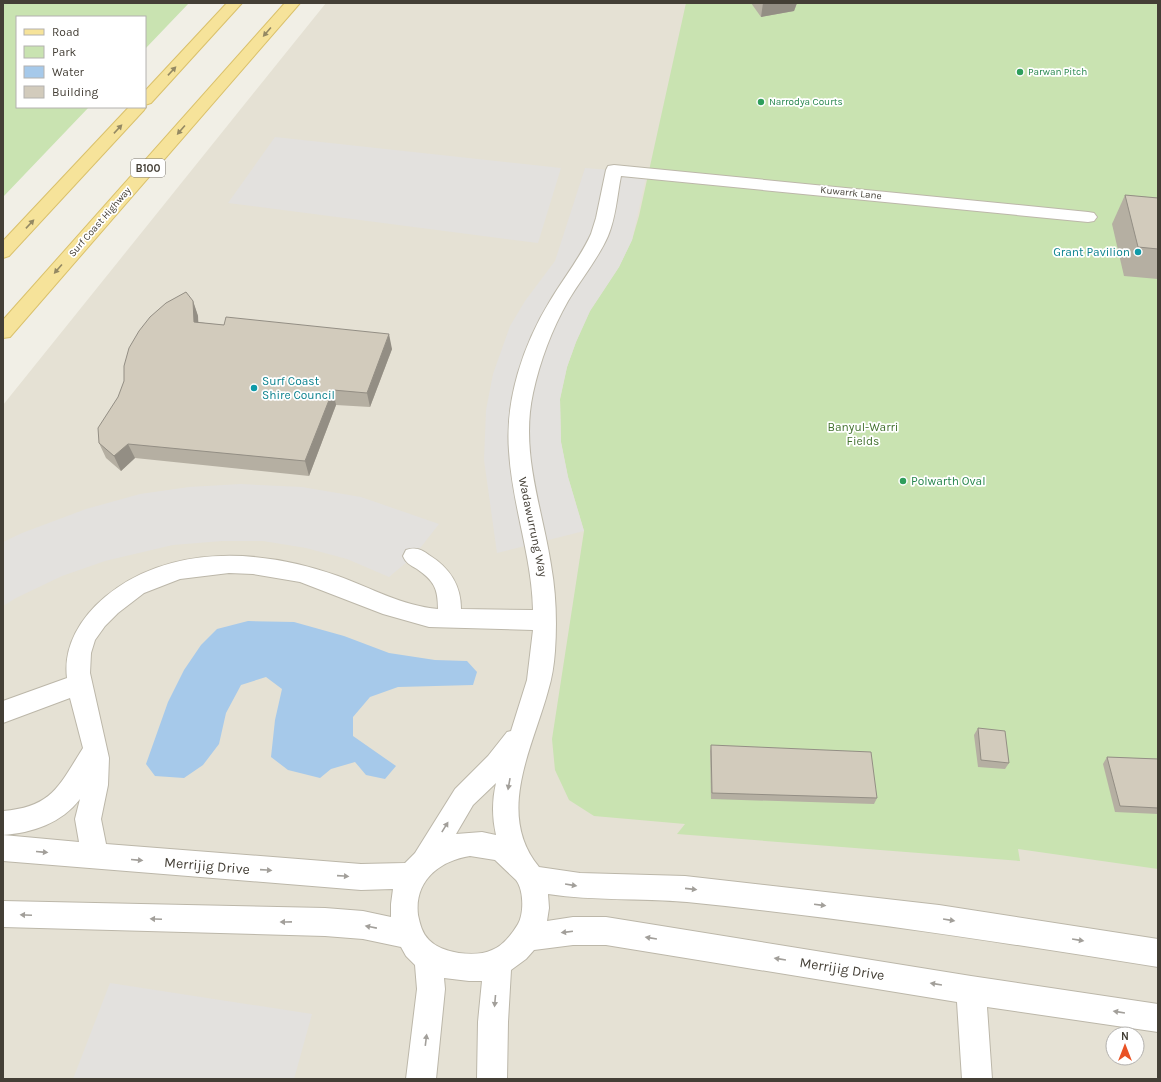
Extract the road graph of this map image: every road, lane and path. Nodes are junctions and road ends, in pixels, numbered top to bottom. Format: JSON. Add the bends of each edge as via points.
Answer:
{"nodes":[{"id":1,"x":235,"y":3,"type":"edge"},
{"id":2,"x":293,"y":3,"type":"edge"},
{"id":3,"x":146,"y":99,"type":"edge"},
{"id":4,"x":137,"y":108,"type":"edge"},
{"id":5,"x":614,"y":170,"type":"joint"},
{"id":6,"x":1088,"y":217,"type":"dead end"},
{"id":7,"x":3,"y":252,"type":"edge"},
{"id":8,"x":3,"y":332,"type":"edge"},
{"id":9,"x":414,"y":556,"type":"dead end"},
{"id":10,"x":450,"y":619,"type":"junction"},
{"id":11,"x":545,"y":620,"type":"junction"},
{"id":12,"x":80,"y":684,"type":"junction"},
{"id":13,"x":3,"y":712,"type":"edge"},
{"id":14,"x":522,"y":733,"type":"junction"},
{"id":15,"x":96,"y":750,"type":"junction"},
{"id":16,"x":3,"y":824,"type":"edge"},
{"id":17,"x":3,"y":848,"type":"edge"},
{"id":18,"x":98,"y":857,"type":"junction"},
{"id":19,"x":418,"y":868,"type":"junction"},
{"id":20,"x":526,"y":871,"type":"junction"},
{"id":21,"x":3,"y":914,"type":"edge"},
{"id":22,"x":409,"y":935,"type":"junction"},
{"id":23,"x":526,"y":937,"type":"junction"},
{"id":24,"x":1158,"y":953,"type":"edge"},
{"id":25,"x":429,"y":958,"type":"junction"},
{"id":26,"x":498,"y":963,"type":"junction"},
{"id":27,"x":971,"y":990,"type":"junction"},
{"id":28,"x":1158,"y":1018,"type":"edge"},
{"id":29,"x":421,"y":1079,"type":"edge"},
{"id":30,"x":492,"y":1079,"type":"edge"},
{"id":31,"x":977,"y":1079,"type":"edge"}],
"edges":[{"from":3,"to":1,"type":"main road","one_way":true},
{"from":2,"to":8,"type":"main road","name":"Surf Coast Highway","number":"B100","one_way":true},
{"from":7,"to":4,"type":"main road","one_way":true},
{"from":5,"to":6,"type":"street","name":"Kuwarrk Lane"},
{"from":5,"to":11,"type":"street","name":"Wadawurrung Way","via":[[600,233],[552,312],[532,359],[522,396],[519,426],[520,458],[524,494],[543,569]]},
{"from":9,"to":10,"type":"street","via":[[444,579],[450,594]]},
{"from":10,"to":11,"type":"street"},
{"from":10,"to":12,"type":"street","via":[[424,617],[398,610],[300,573],[274,568],[217,565],[189,569],[163,575],[140,585],[102,612],[94,621],[84,641],[78,663]]},
{"from":11,"to":14,"type":"street","name":"Wadawurrung Way","via":[[535,698]]},
{"from":12,"to":13,"type":"street"},
{"from":12,"to":15,"type":"street"},
{"from":19,"to":14,"type":"street","name":"Wadawurrung Way","one_way":true,"via":[[464,797],[497,764]]},
{"from":14,"to":20,"type":"street","name":"Wadawurrung Way","one_way":true,"via":[[506,803],[506,820],[509,834]]},
{"from":15,"to":16,"type":"street","via":[[65,798],[58,804],[41,816]]},
{"from":15,"to":18,"type":"street","via":[[98,776],[88,819]]},
{"from":17,"to":18,"type":"street","name":"Merrijig Drive","one_way":true},
{"from":18,"to":19,"type":"street","name":"Merrijig Drive","one_way":true,"via":[[361,877]]},
{"from":19,"to":20,"type":"street","name":"Merrijig Drive","via":[[442,850],[462,845],[484,845],[503,851]]},
{"from":19,"to":22,"type":"street","via":[[406,893],[404,910]]},
{"from":20,"to":23,"type":"street","via":[[535,899],[534,919]]},
{"from":20,"to":24,"type":"street","name":"Merrijig Drive","one_way":true,"via":[[580,886],[652,887],[717,892],[939,919]]},
{"from":22,"to":21,"type":"street","one_way":true,"via":[[325,922]]},
{"from":22,"to":25,"type":"street","via":[[419,950]]},
{"from":23,"to":26,"type":"street","via":[[514,952]]},
{"from":27,"to":23,"type":"street","name":"Merrijig Drive","one_way":true,"via":[[606,931],[573,931]]},
{"from":25,"to":26,"type":"street","via":[[451,966],[475,967]]},
{"from":29,"to":25,"type":"street","one_way":true,"via":[[430,989]]},
{"from":26,"to":30,"type":"street","one_way":true},
{"from":28,"to":27,"type":"street","name":"Merrijig Drive","one_way":true},
{"from":27,"to":31,"type":"street"}]}
